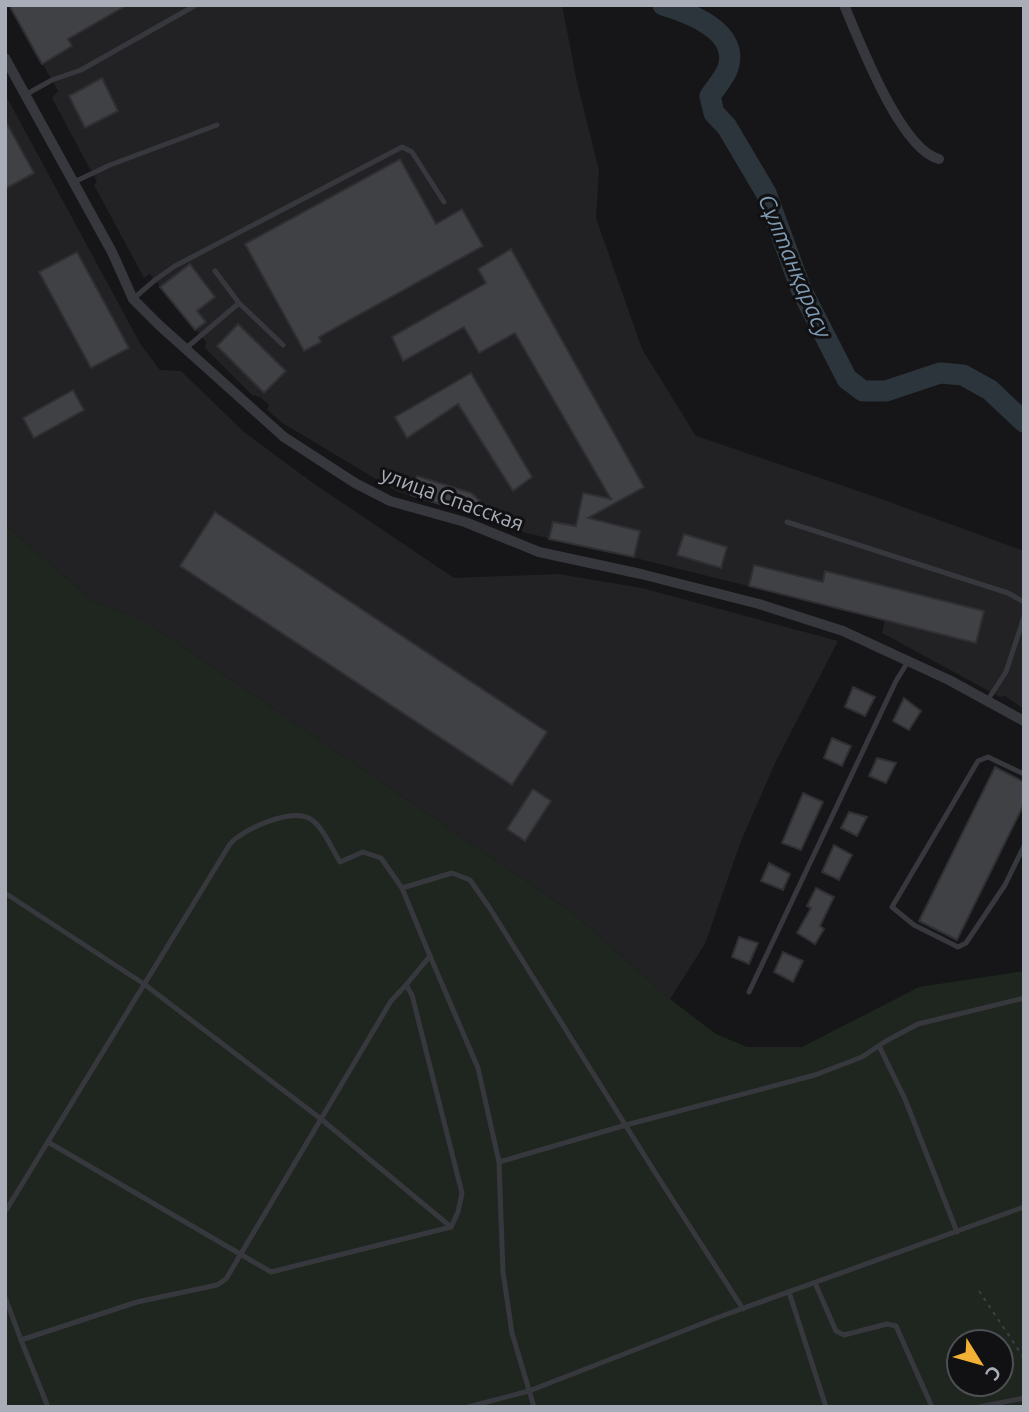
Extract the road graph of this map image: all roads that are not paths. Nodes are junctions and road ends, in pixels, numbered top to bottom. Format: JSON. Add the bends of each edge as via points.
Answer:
{"nodes":[{"id":1,"x":196,"y":5,"type":"edge"},
{"id":2,"x":844,"y":5,"type":"edge"},
{"id":3,"x":5,"y":58,"type":"edge"},
{"id":4,"x":24,"y":95,"type":"junction"},
{"id":5,"x":218,"y":125,"type":"dead end"},
{"id":6,"x":939,"y":159,"type":"dead end"},
{"id":7,"x":74,"y":182,"type":"junction"},
{"id":8,"x":444,"y":202,"type":"dead end"},
{"id":9,"x":215,"y":271,"type":"dead end"},
{"id":10,"x":134,"y":299,"type":"junction"},
{"id":11,"x":239,"y":303,"type":"junction"},
{"id":12,"x":283,"y":345,"type":"dead end"},
{"id":13,"x":186,"y":349,"type":"junction"},
{"id":14,"x":788,"y":522,"type":"dead end"},
{"id":15,"x":1024,"y":602,"type":"edge"},
{"id":16,"x":1024,"y":617,"type":"edge"},
{"id":17,"x":909,"y":660,"type":"junction"},
{"id":18,"x":987,"y":701,"type":"junction"},
{"id":19,"x":1024,"y":721,"type":"edge"},
{"id":20,"x":1024,"y":775,"type":"edge"},
{"id":21,"x":1024,"y":846,"type":"edge"},
{"id":22,"x":402,"y":888,"type":"junction"},
{"id":23,"x":5,"y":893,"type":"edge"},
{"id":24,"x":430,"y":956,"type":"junction"},
{"id":25,"x":144,"y":984,"type":"junction"},
{"id":26,"x":406,"y":985,"type":"junction"},
{"id":27,"x":750,"y":992,"type":"dead end"},
{"id":28,"x":1024,"y":998,"type":"edge"},
{"id":29,"x":878,"y":1046,"type":"junction"},
{"id":30,"x":321,"y":1119,"type":"junction"},
{"id":31,"x":626,"y":1125,"type":"junction"},
{"id":32,"x":48,"y":1142,"type":"junction"},
{"id":33,"x":499,"y":1161,"type":"junction"},
{"id":34,"x":1024,"y":1208,"type":"edge"},
{"id":35,"x":5,"y":1212,"type":"edge"},
{"id":36,"x":451,"y":1227,"type":"junction"},
{"id":37,"x":957,"y":1232,"type":"junction"},
{"id":38,"x":241,"y":1254,"type":"junction"},
{"id":39,"x":815,"y":1283,"type":"junction"},
{"id":40,"x":789,"y":1292,"type":"junction"},
{"id":41,"x":5,"y":1297,"type":"edge"},
{"id":42,"x":743,"y":1309,"type":"junction"},
{"id":43,"x":21,"y":1340,"type":"junction"},
{"id":44,"x":528,"y":1391,"type":"junction"},
{"id":45,"x":1024,"y":1398,"type":"edge"},
{"id":46,"x":48,"y":1407,"type":"edge"},
{"id":47,"x":468,"y":1407,"type":"edge"},
{"id":48,"x":534,"y":1407,"type":"edge"},
{"id":49,"x":826,"y":1407,"type":"edge"},
{"id":50,"x":932,"y":1407,"type":"edge"},
{"id":51,"x":979,"y":1407,"type":"edge"}],
"edges":[{"from":1,"to":4,"type":"lane","via":[[81,70]]},
{"from":2,"to":6,"type":"street","via":[[890,107],[915,144]]},
{"from":3,"to":4,"type":"street","name":"улица Спасская"},
{"from":4,"to":7,"type":"street","name":"улица Спасская"},
{"from":5,"to":7,"type":"lane"},
{"from":7,"to":10,"type":"street","name":"улица Спасская"},
{"from":8,"to":10,"type":"lane","via":[[412,152],[402,147],[175,267]]},
{"from":9,"to":11,"type":"lane"},
{"from":10,"to":13,"type":"street","name":"улица Спасская"},
{"from":11,"to":12,"type":"lane"},
{"from":11,"to":13,"type":"lane"},
{"from":13,"to":17,"type":"street","name":"улица Спасская","via":[[284,438],[390,501],[465,522],[539,552],[760,604],[843,631]]},
{"from":14,"to":15,"type":"lane"},
{"from":16,"to":18,"type":"lane","via":[[1006,672]]},
{"from":17,"to":18,"type":"street","name":"улица Спасская"},
{"from":17,"to":27,"type":"lane"},
{"from":18,"to":19,"type":"street","name":"улица Спасская"},
{"from":20,"to":21,"type":"lane","via":[[988,757],[978,761],[892,907],[914,925],[958,947],[966,943],[1005,885]]},
{"from":22,"to":24,"type":"lane"},
{"from":22,"to":25,"type":"lane","via":[[381,858],[363,852],[340,862],[309,818],[298,815],[249,828],[230,844]]},
{"from":22,"to":31,"type":"lane","via":[[452,873],[470,880]]},
{"from":23,"to":25,"type":"lane"},
{"from":24,"to":26,"type":"lane"},
{"from":24,"to":33,"type":"lane","via":[[478,1068]]},
{"from":25,"to":30,"type":"lane"},
{"from":25,"to":32,"type":"lane"},
{"from":26,"to":30,"type":"lane","via":[[391,1001]]},
{"from":26,"to":36,"type":"lane","via":[[462,1193]]},
{"from":28,"to":29,"type":"lane","via":[[918,1024]]},
{"from":29,"to":31,"type":"lane","via":[[815,1075]]},
{"from":29,"to":37,"type":"lane","via":[[905,1099]]},
{"from":30,"to":36,"type":"lane"},
{"from":30,"to":38,"type":"lane"},
{"from":31,"to":33,"type":"lane"},
{"from":31,"to":42,"type":"lane"},
{"from":32,"to":35,"type":"lane"},
{"from":32,"to":38,"type":"lane"},
{"from":33,"to":44,"type":"lane","via":[[503,1272],[512,1333]]},
{"from":34,"to":37,"type":"lane"},
{"from":36,"to":38,"type":"lane","via":[[271,1272]]},
{"from":37,"to":39,"type":"lane"},
{"from":38,"to":43,"type":"lane","via":[[217,1285],[137,1302]]},
{"from":39,"to":40,"type":"lane"},
{"from":39,"to":50,"type":"lane","via":[[836,1331],[844,1335],[887,1324],[896,1326]]},
{"from":40,"to":42,"type":"lane"},
{"from":40,"to":49,"type":"lane"},
{"from":41,"to":43,"type":"lane"},
{"from":42,"to":44,"type":"lane"},
{"from":43,"to":46,"type":"lane"},
{"from":44,"to":47,"type":"lane"},
{"from":44,"to":48,"type":"lane"},
{"from":45,"to":51,"type":"lane"}]}
